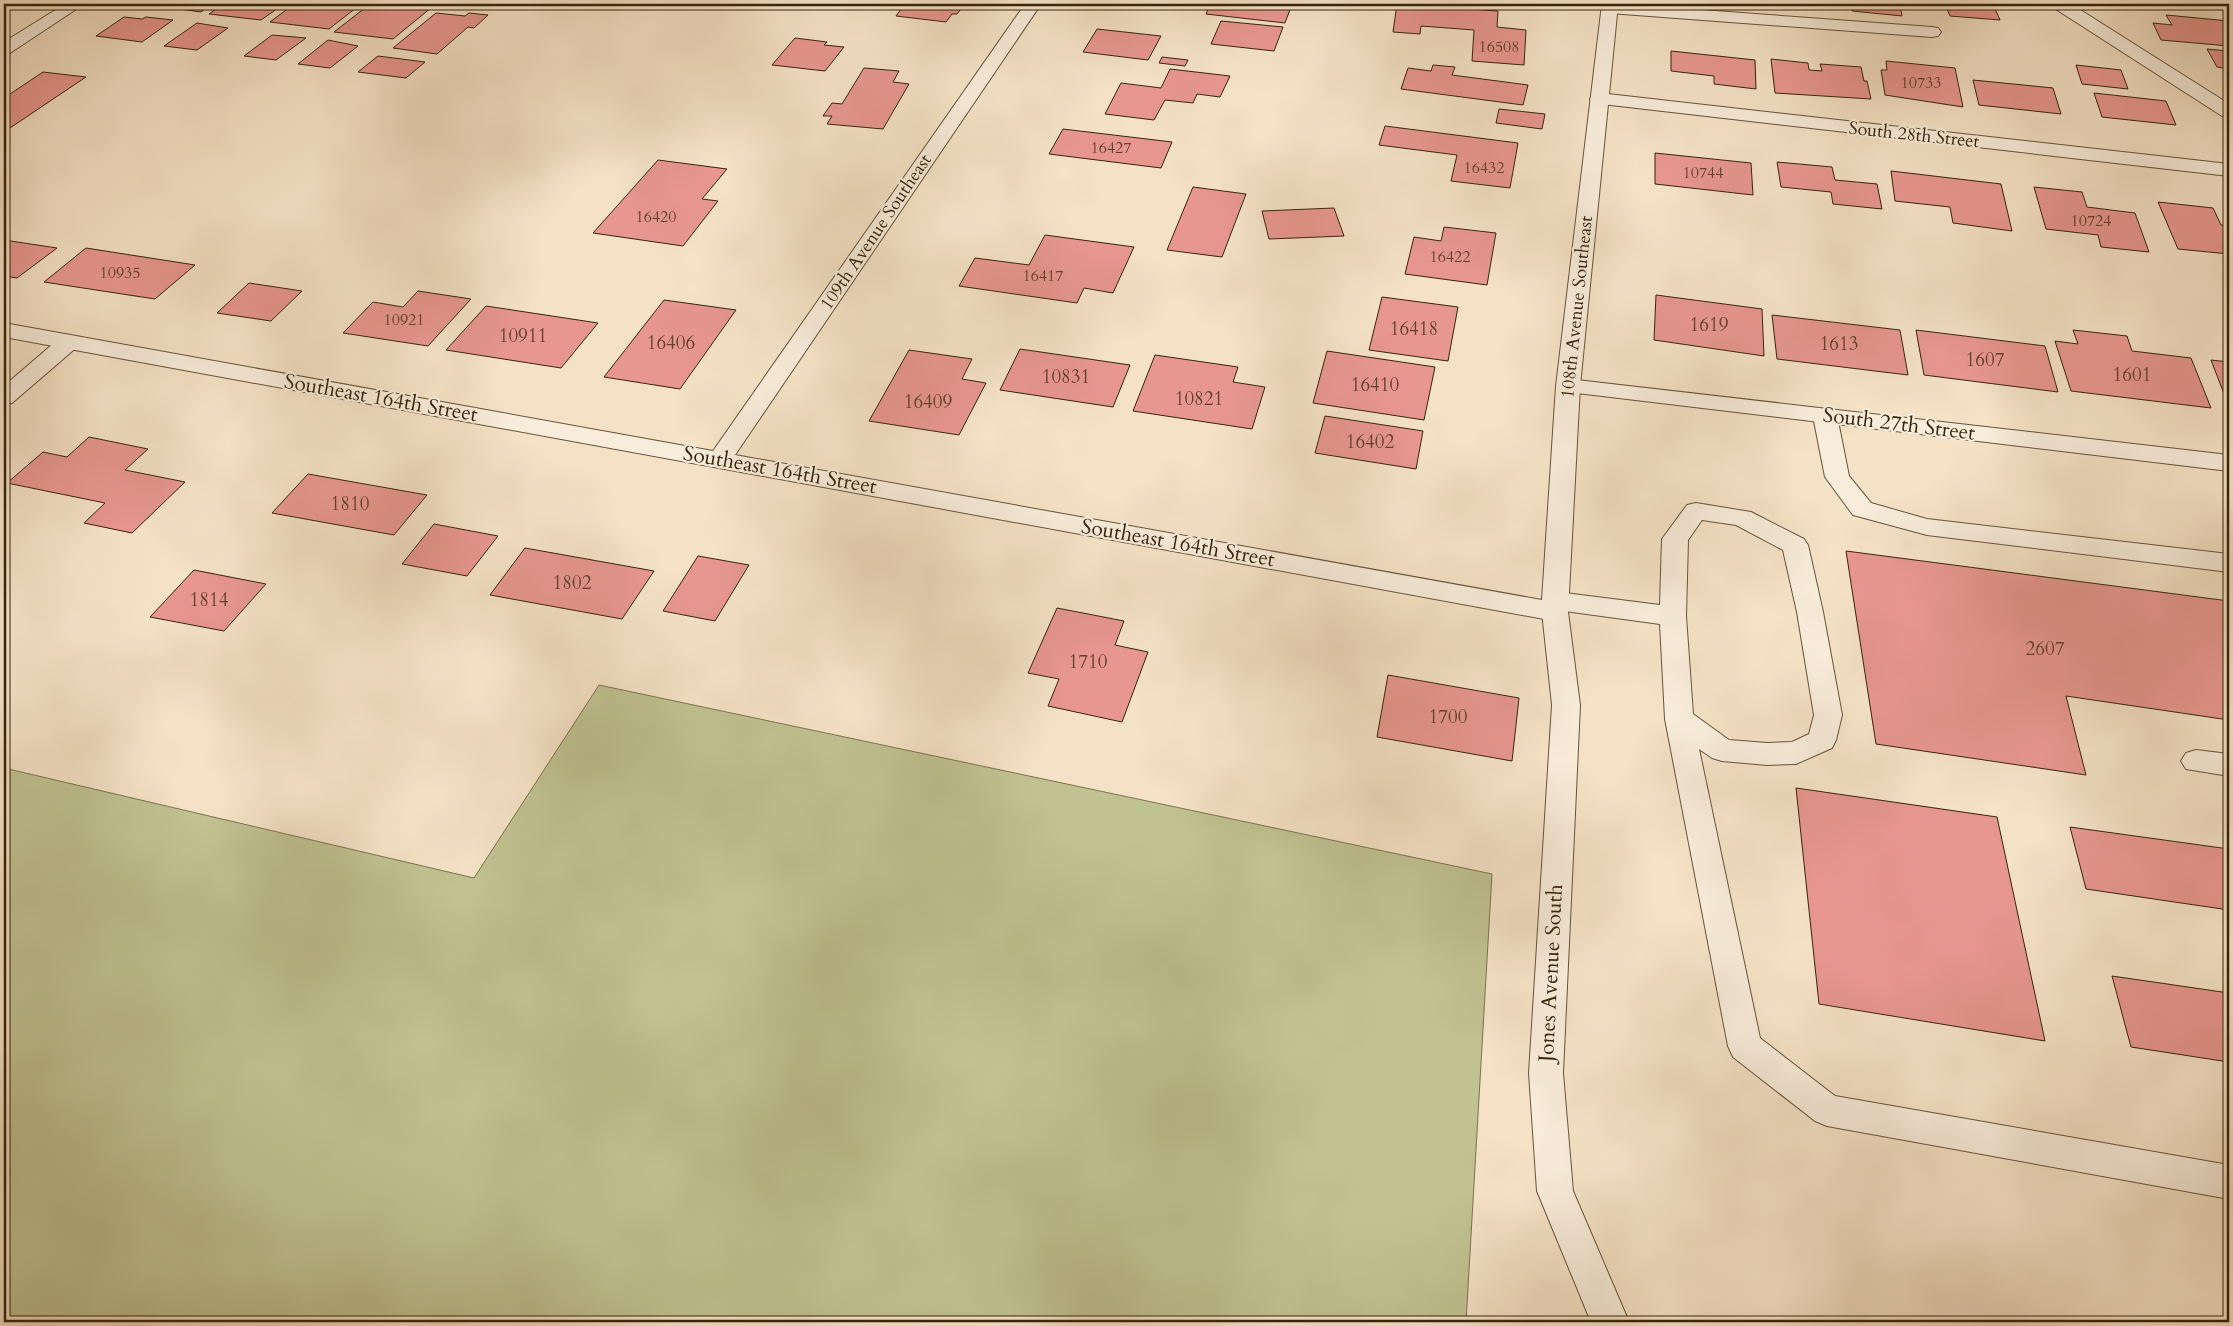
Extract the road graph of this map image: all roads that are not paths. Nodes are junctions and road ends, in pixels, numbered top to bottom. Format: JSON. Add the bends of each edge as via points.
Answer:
{"nodes":[{"id":1,"x":76,"y":4,"type":"edge"},
{"id":2,"x":1033,"y":4,"type":"edge"},
{"id":3,"x":2060,"y":4,"type":"edge"},
{"id":4,"x":1610,"y":6,"type":"edge"},
{"id":5,"x":1932,"y":32,"type":"dead end"},
{"id":6,"x":4,"y":49,"type":"edge"},
{"id":7,"x":1599,"y":99,"type":"junction"},
{"id":8,"x":2229,"y":112,"type":"edge"},
{"id":9,"x":2229,"y":170,"type":"edge"},
{"id":10,"x":4,"y":330,"type":"edge"},
{"id":11,"x":69,"y":342,"type":"junction"},
{"id":12,"x":1568,"y":386,"type":"junction"},
{"id":13,"x":4,"y":398,"type":"edge"},
{"id":14,"x":1825,"y":416,"type":"junction"},
{"id":15,"x":720,"y":459,"type":"junction"},
{"id":16,"x":2229,"y":462,"type":"edge"},
{"id":17,"x":2229,"y":562,"type":"edge"},
{"id":18,"x":1556,"y":606,"type":"junction"},
{"id":19,"x":1673,"y":616,"type":"junction"},
{"id":20,"x":1679,"y":719,"type":"junction"},
{"id":21,"x":2196,"y":761,"type":"dead end"},
{"id":22,"x":2229,"y":766,"type":"edge"},
{"id":23,"x":2229,"y":1182,"type":"edge"},
{"id":24,"x":1610,"y":1322,"type":"edge"}],
"edges":[{"from":1,"to":6,"type":"street"},
{"from":2,"to":15,"type":"street","name":"109th Avenue Southeast"},
{"from":3,"to":8,"type":"street"},
{"from":4,"to":5,"type":"street"},
{"from":4,"to":7,"type":"street","name":"108th Avenue Southeast"},
{"from":7,"to":9,"type":"street","name":"South 28th Street"},
{"from":7,"to":12,"type":"street","name":"108th Avenue Southeast"},
{"from":10,"to":11,"type":"street","name":"Southeast 164th Street"},
{"from":11,"to":13,"type":"street"},
{"from":11,"to":15,"type":"street","name":"Southeast 164th Street"},
{"from":12,"to":14,"type":"street","name":"South 27th Street"},
{"from":12,"to":18,"type":"street","name":"108th Avenue Southeast"},
{"from":14,"to":16,"type":"street","name":"South 27th Street"},
{"from":14,"to":17,"type":"street","via":[[1837,477],[1862,509],[1927,527]]},
{"from":15,"to":18,"type":"street","name":"Southeast 164th Street"},
{"from":18,"to":19,"type":"street","name":"Southeast 164th Street"},
{"from":18,"to":24,"type":"street","name":"Jones Avenue South","via":[[1566,706],[1546,1073],[1555,1190]]},
{"from":19,"to":20,"type":"street"},
{"from":19,"to":20,"type":"street","via":[[1675,538],[1696,511],[1742,518],[1794,545],[1810,612],[1828,715],[1822,740],[1796,753],[1767,754],[1722,750]]},
{"from":20,"to":23,"type":"street","via":[[1745,1046],[1827,1110]]},
{"from":21,"to":22,"type":"street"}]}
